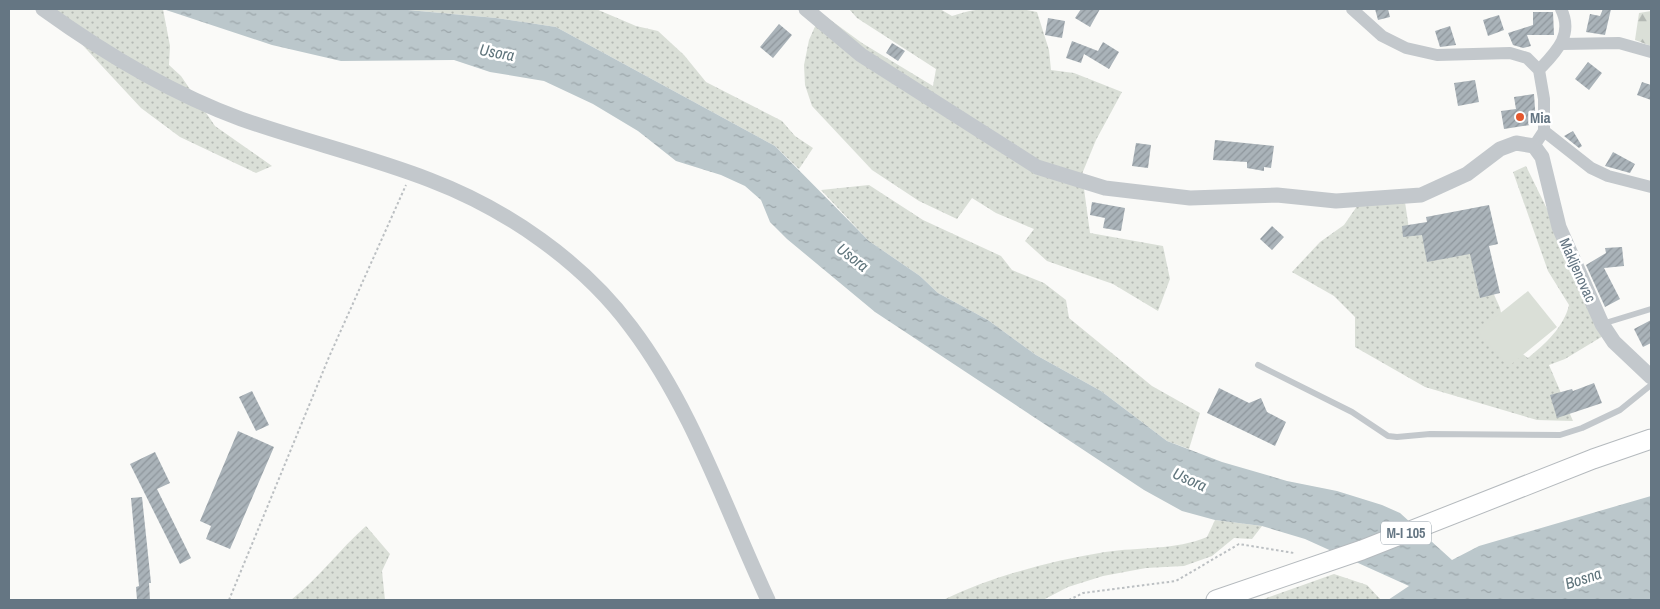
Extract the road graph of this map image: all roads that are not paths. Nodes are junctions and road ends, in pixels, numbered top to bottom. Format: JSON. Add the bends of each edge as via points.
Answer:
{"nodes":[{"id":1,"x":43,"y":9,"type":"edge"},
{"id":2,"x":806,"y":9,"type":"edge"},
{"id":3,"x":1352,"y":9,"type":"edge"},
{"id":4,"x":1561,"y":9,"type":"edge"},
{"id":5,"x":1562,"y":44,"type":"junction"},
{"id":6,"x":1651,"y":52,"type":"edge"},
{"id":7,"x":1538,"y":70,"type":"junction"},
{"id":8,"x":1544,"y":131,"type":"junction"},
{"id":9,"x":1534,"y":146,"type":"junction"},
{"id":10,"x":1651,"y":187,"type":"edge"},
{"id":11,"x":1651,"y":308,"type":"edge"},
{"id":12,"x":1602,"y":324,"type":"junction"},
{"id":13,"x":1258,"y":365,"type":"dead end"},
{"id":14,"x":1651,"y":377,"type":"edge"},
{"id":15,"x":1651,"y":386,"type":"edge"},
{"id":16,"x":1651,"y":439,"type":"edge"},
{"id":17,"x":768,"y":600,"type":"edge"},
{"id":18,"x":1216,"y":600,"type":"edge"}],
"edges":[{"from":1,"to":17,"type":"street","via":[[76,33],[172,90],[240,118],[411,174],[485,204],[582,272],[630,326],[672,388]]},
{"from":2,"to":9,"type":"street","via":[[861,55],[1037,167],[1105,188],[1190,198],[1277,195],[1336,201],[1421,195],[1467,174],[1500,149],[1516,143]]},
{"from":3,"to":7,"type":"street","via":[[1382,36],[1406,48],[1437,55],[1510,53],[1527,58]]},
{"from":4,"to":5,"type":"street","via":[[1565,23]]},
{"from":5,"to":6,"type":"street","via":[[1619,42]]},
{"from":5,"to":7,"type":"street"},
{"from":7,"to":8,"type":"street","via":[[1544,99]]},
{"from":8,"to":9,"type":"street"},
{"from":8,"to":10,"type":"street","via":[[1591,168]]},
{"from":9,"to":12,"type":"street","name":"Makljenovac","via":[[1542,157],[1559,227]]},
{"from":11,"to":12,"type":"lane"},
{"from":12,"to":14,"type":"street","name":"Makljenovac","via":[[1614,342]]},
{"from":13,"to":15,"type":"lane","via":[[1397,438],[1430,434],[1560,435],[1620,410]]},
{"from":16,"to":18,"type":"main road","number":"M-I 105","via":[[1362,550]]}]}
